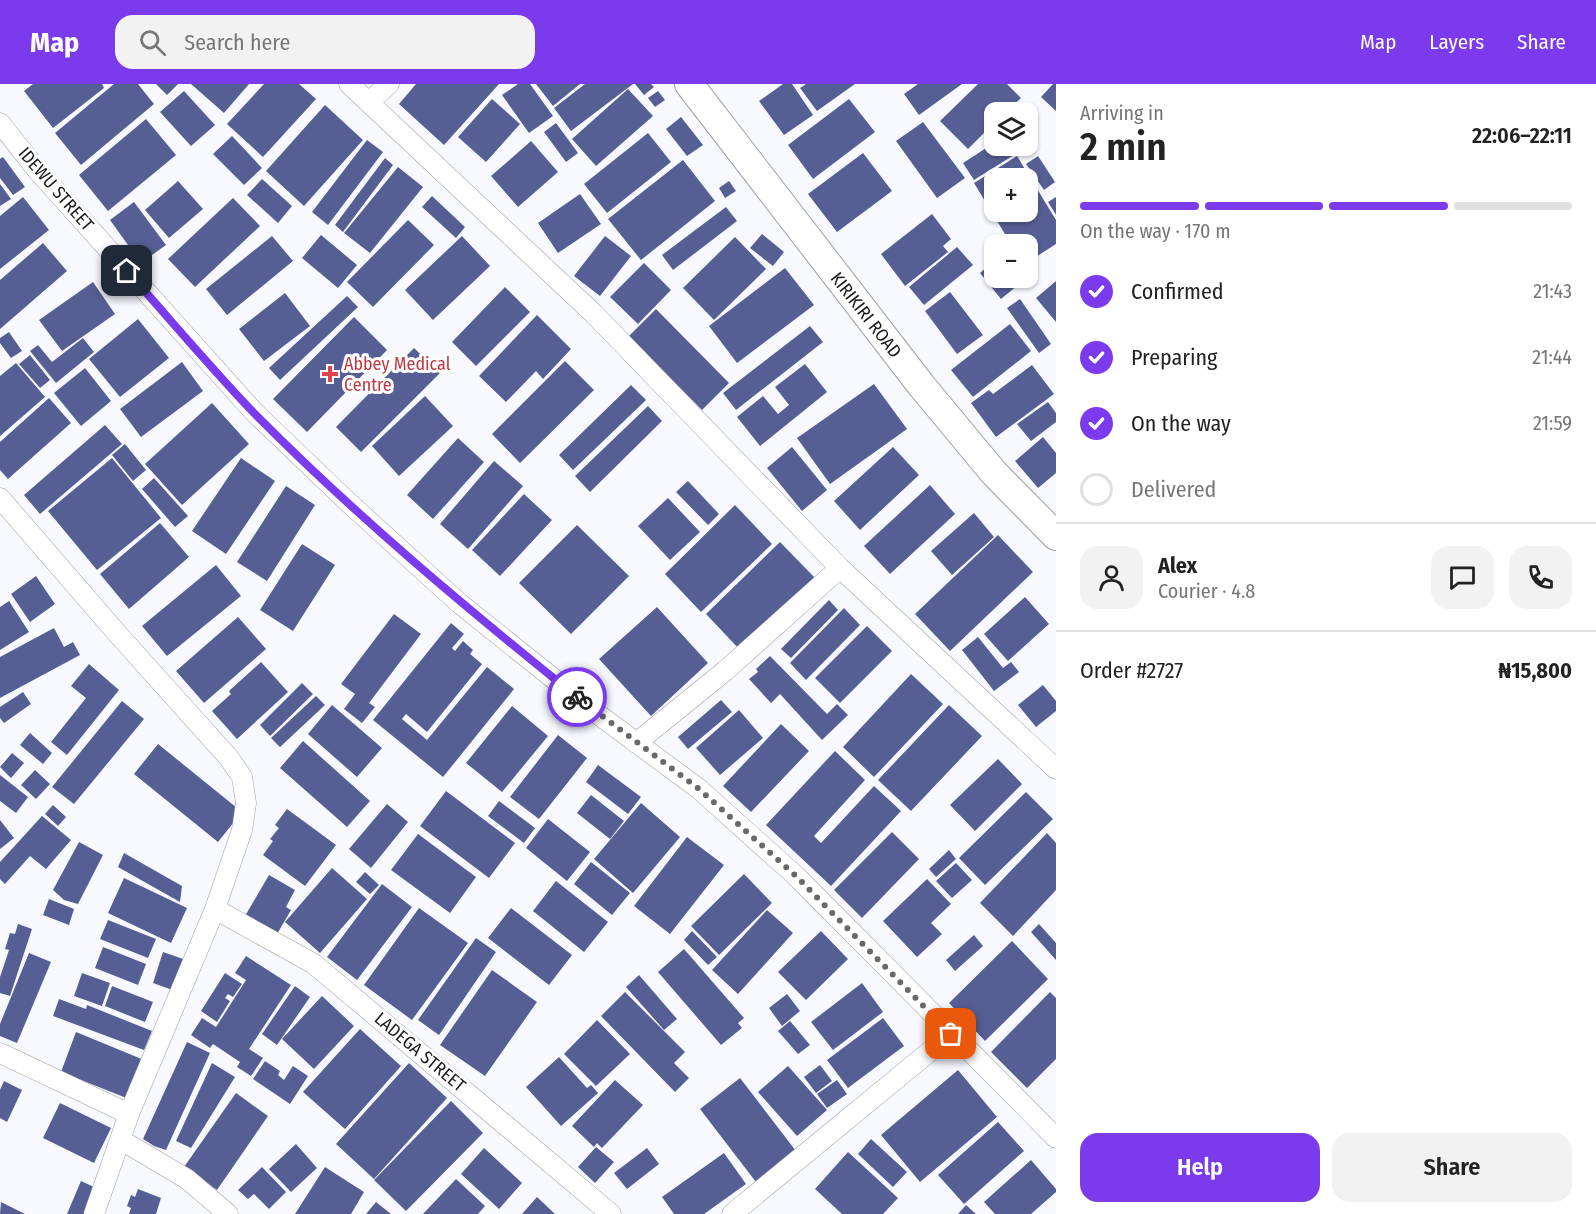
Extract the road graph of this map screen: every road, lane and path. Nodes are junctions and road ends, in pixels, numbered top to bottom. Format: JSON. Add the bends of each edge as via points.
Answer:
{"nodes":[{"id":1,"x":350,"y":84,"type":"edge"},
{"id":2,"x":389,"y":84,"type":"edge"},
{"id":3,"x":689,"y":84,"type":"edge"},
{"id":4,"x":369,"y":102,"type":"junction"},
{"id":5,"x":0,"y":123,"type":"edge"},
{"id":6,"x":0,"y":498,"type":"edge"},
{"id":7,"x":1056,"y":536,"type":"edge"},
{"id":8,"x":840,"y":568,"type":"junction"},
{"id":9,"x":636,"y":743,"type":"junction"},
{"id":10,"x":1056,"y":769,"type":"edge"},
{"id":11,"x":215,"y":909,"type":"junction"},
{"id":12,"x":951,"y":1034,"type":"junction"},
{"id":13,"x":0,"y":1053,"type":"edge"},
{"id":14,"x":129,"y":1114,"type":"junction"},
{"id":15,"x":1056,"y":1138,"type":"edge"},
{"id":16,"x":121,"y":1140,"type":"junction"},
{"id":17,"x":94,"y":1214,"type":"edge"},
{"id":18,"x":228,"y":1214,"type":"edge"},
{"id":19,"x":611,"y":1214,"type":"edge"},
{"id":20,"x":732,"y":1214,"type":"edge"}],
"edges":[{"from":1,"to":4,"type":"street"},
{"from":2,"to":4,"type":"street"},
{"from":3,"to":7,"type":"main road","name":"KIRIKIRI ROAD","via":[[921,385],[994,473]]},
{"from":4,"to":8,"type":"street","via":[[594,314]]},
{"from":5,"to":9,"type":"street","name":"IDEWU STREET","via":[[38,171],[254,412],[459,603]]},
{"from":6,"to":11,"type":"street","via":[[242,777],[246,803],[243,830]]},
{"from":8,"to":9,"type":"street","via":[[725,671]]},
{"from":8,"to":10,"type":"street"},
{"from":9,"to":12,"type":"street","name":"IDEWU STREET","via":[[699,789],[796,876]]},
{"from":11,"to":14,"type":"street"},
{"from":11,"to":19,"type":"street","name":"LADEGA STREET","via":[[314,964]]},
{"from":12,"to":15,"type":"street","name":"IDEWU STREET"},
{"from":12,"to":20,"type":"street"},
{"from":13,"to":14,"type":"street"},
{"from":14,"to":16,"type":"street"},
{"from":16,"to":17,"type":"street"},
{"from":16,"to":18,"type":"street","via":[[187,1179]]}]}
